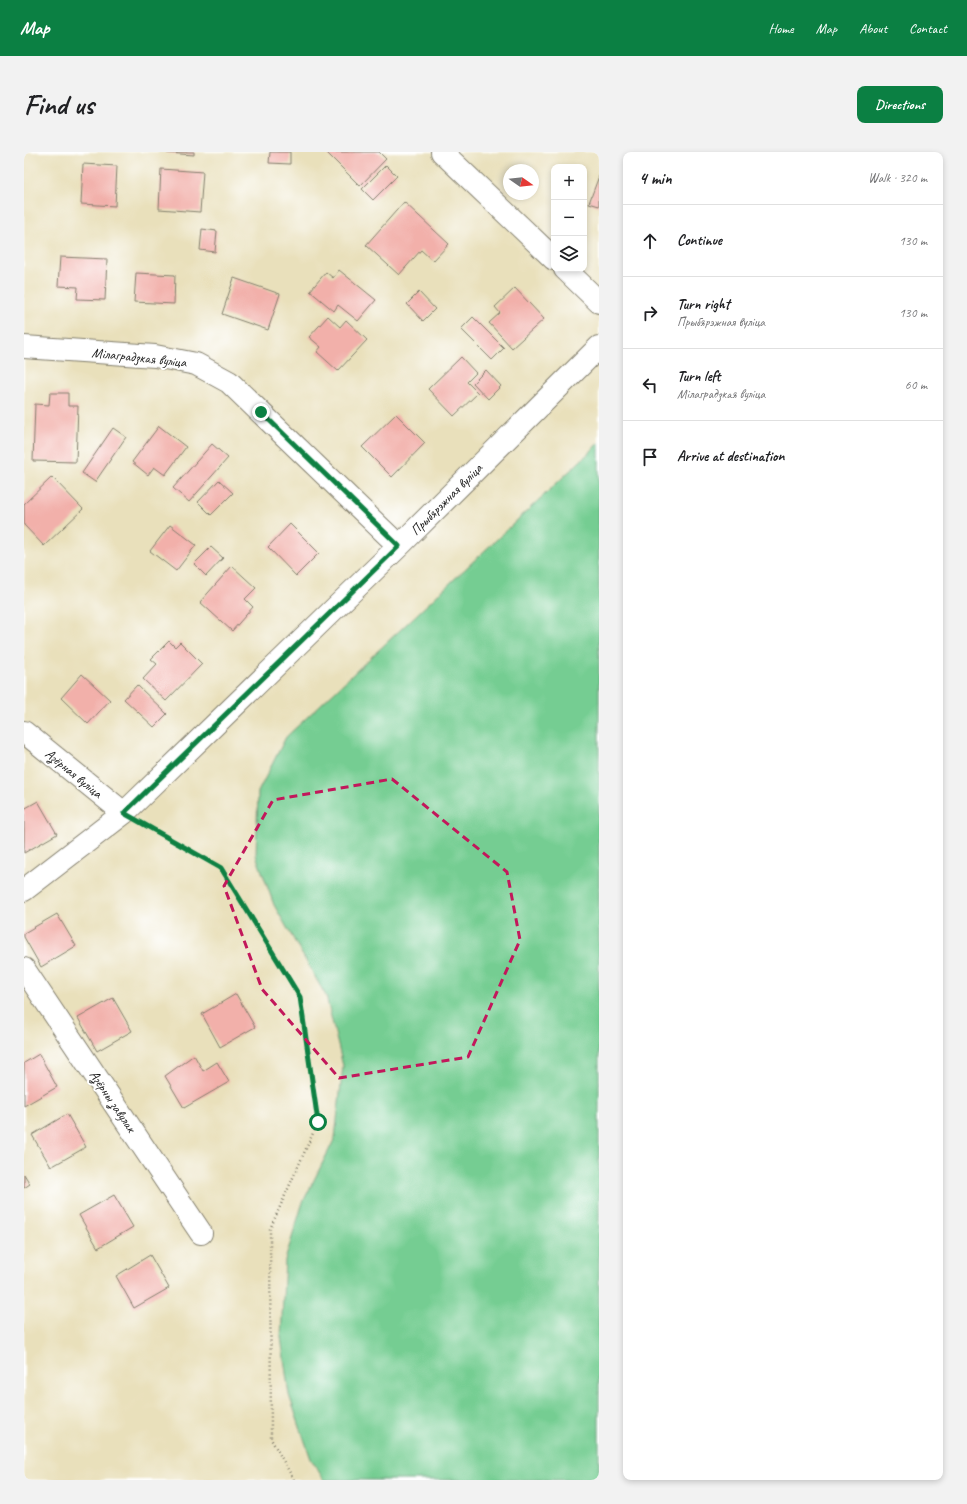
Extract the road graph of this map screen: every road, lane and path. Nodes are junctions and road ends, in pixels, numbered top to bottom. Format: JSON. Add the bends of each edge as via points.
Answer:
{"nodes":[{"id":1,"x":442,"y":152,"type":"edge"},
{"id":2,"x":551,"y":256,"type":"edge"},
{"id":3,"x":568,"y":272,"type":"edge"},
{"id":4,"x":599,"y":302,"type":"edge"},
{"id":5,"x":24,"y":347,"type":"edge"},
{"id":6,"x":599,"y":347,"type":"edge"},
{"id":7,"x":399,"y":546,"type":"junction"},
{"id":8,"x":24,"y":732,"type":"edge"},
{"id":9,"x":124,"y":813,"type":"junction"},
{"id":10,"x":24,"y":890,"type":"edge"},
{"id":11,"x":24,"y":969,"type":"edge"},
{"id":12,"x":201,"y":1233,"type":"dead end"},
{"id":13,"x":294,"y":1480,"type":"edge"}],
"edges":[{"from":1,"to":2,"type":"street"},
{"from":3,"to":4,"type":"street"},
{"from":5,"to":7,"type":"street","name":"Мілаградзкая вуліца","via":[[155,356],[196,364],[229,382]]},
{"from":6,"to":7,"type":"street","name":"Прыбярэжная вуліца"},
{"from":7,"to":9,"type":"street","name":"Прыбярэжная вуліца"},
{"from":8,"to":9,"type":"street","name":"Азёрная вуліца"},
{"from":9,"to":10,"type":"street","name":"Прыбярэжная вуліца"},
{"from":9,"to":13,"type":"path","via":[[221,868],[300,997],[318,1122],[270,1229],[271,1439]]},
{"from":11,"to":12,"type":"street","name":"Азёрны завулак"}]}
